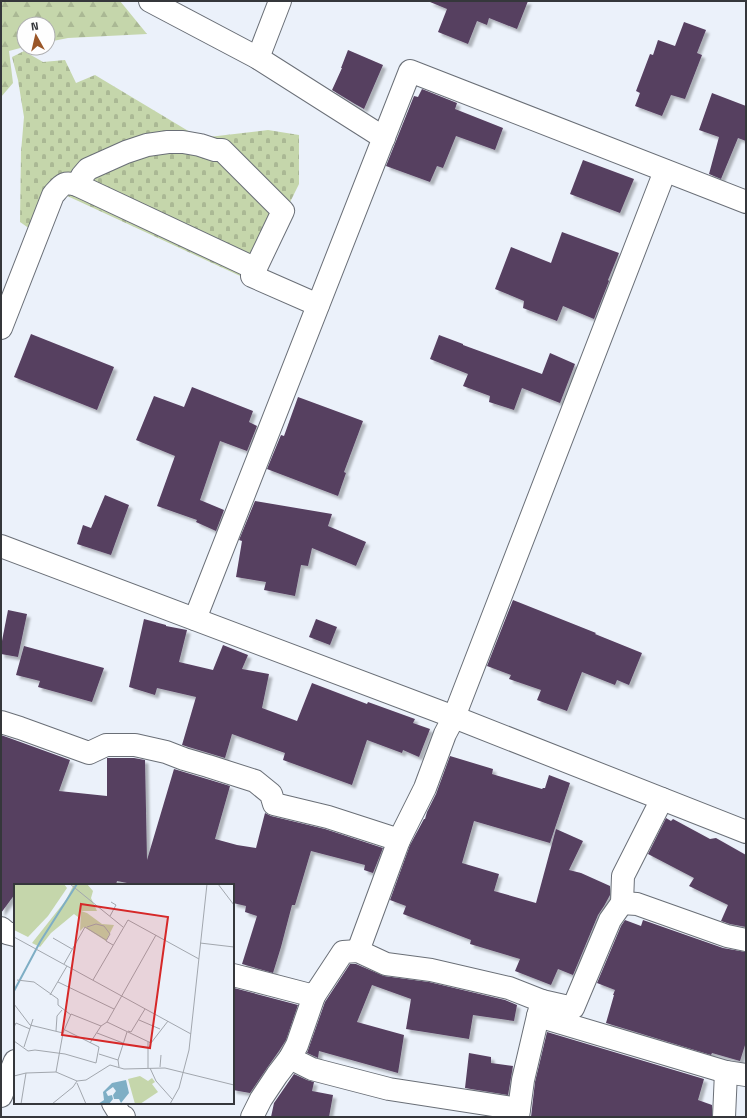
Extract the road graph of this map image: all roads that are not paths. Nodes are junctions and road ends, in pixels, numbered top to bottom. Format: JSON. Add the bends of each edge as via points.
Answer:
{"nodes":[{"id":1,"x":150,"y":1,"type":"edge"},
{"id":2,"x":280,"y":1,"type":"edge"},
{"id":3,"x":258,"y":58,"type":"junction"},
{"id":4,"x":384,"y":138,"type":"junction"},
{"id":5,"x":665,"y":171,"type":"junction"},
{"id":6,"x":76,"y":185,"type":"junction"},
{"id":7,"x":746,"y":202,"type":"edge"},
{"id":8,"x":256,"y":269,"type":"junction"},
{"id":9,"x":318,"y":305,"type":"junction"},
{"id":10,"x":1,"y":328,"type":"edge"},
{"id":11,"x":1,"y":546,"type":"edge"},
{"id":12,"x":195,"y":619,"type":"junction"},
{"id":13,"x":454,"y":717,"type":"junction"},
{"id":14,"x":1,"y":722,"type":"edge"},
{"id":15,"x":662,"y":799,"type":"junction"},
{"id":16,"x":746,"y":832,"type":"edge"},
{"id":17,"x":399,"y":840,"type":"junction"},
{"id":18,"x":622,"y":903,"type":"junction"},
{"id":19,"x":1,"y":928,"type":"edge"},
{"id":20,"x":14,"y":935,"type":"edge"},
{"id":21,"x":746,"y":940,"type":"edge"},
{"id":22,"x":358,"y":951,"type":"junction"},
{"id":23,"x":234,"y":975,"type":"edge"},
{"id":24,"x":314,"y":996,"type":"junction"},
{"id":25,"x":540,"y":1009,"type":"junction"},
{"id":26,"x":290,"y":1058,"type":"junction"},
{"id":27,"x":14,"y":1066,"type":"edge"},
{"id":28,"x":736,"y":1074,"type":"edge"},
{"id":29,"x":1,"y":1096,"type":"edge"},
{"id":30,"x":114,"y":1104,"type":"edge"},
{"id":31,"x":518,"y":1113,"type":"edge"},
{"id":32,"x":124,"y":1117,"type":"edge"},
{"id":33,"x":252,"y":1117,"type":"edge"},
{"id":34,"x":724,"y":1117,"type":"edge"}],
"edges":[{"from":1,"to":3,"type":"street"},
{"from":2,"to":3,"type":"street"},
{"from":3,"to":4,"type":"street"},
{"from":4,"to":5,"type":"street","via":[[410,71]]},
{"from":4,"to":9,"type":"street"},
{"from":5,"to":7,"type":"street"},
{"from":5,"to":13,"type":"street"},
{"from":6,"to":8,"type":"street"},
{"from":6,"to":8,"type":"street","via":[[88,169],[147,145],[183,142],[222,150],[283,211]]},
{"from":6,"to":10,"type":"street","via":[[63,184],[53,195]]},
{"from":8,"to":9,"type":"street","via":[[252,276]]},
{"from":9,"to":12,"type":"street"},
{"from":11,"to":12,"type":"street"},
{"from":12,"to":13,"type":"street"},
{"from":13,"to":15,"type":"street"},
{"from":13,"to":17,"type":"street","via":[[425,788]]},
{"from":14,"to":17,"type":"street","via":[[90,753],[106,745],[135,745],[166,752],[255,781],[270,794],[274,804],[328,817]]},
{"from":15,"to":16,"type":"street"},
{"from":15,"to":18,"type":"street","via":[[622,876]]},
{"from":17,"to":22,"type":"street"},
{"from":18,"to":21,"type":"street","via":[[638,904],[727,936]]},
{"from":18,"to":25,"type":"street","via":[[610,920],[573,1008]]},
{"from":19,"to":20,"type":"street"},
{"from":22,"to":24,"type":"street","via":[[343,952]]},
{"from":22,"to":25,"type":"street","via":[[386,964],[430,970],[509,988]]},
{"from":23,"to":24,"type":"street"},
{"from":24,"to":26,"type":"street"},
{"from":25,"to":28,"type":"street"},
{"from":25,"to":31,"type":"street"},
{"from":26,"to":31,"type":"street","via":[[312,1069],[389,1089]]},
{"from":26,"to":33,"type":"street","via":[[261,1099]]},
{"from":27,"to":29,"type":"street"},
{"from":28,"to":34,"type":"street"},
{"from":30,"to":32,"type":"street"}]}
